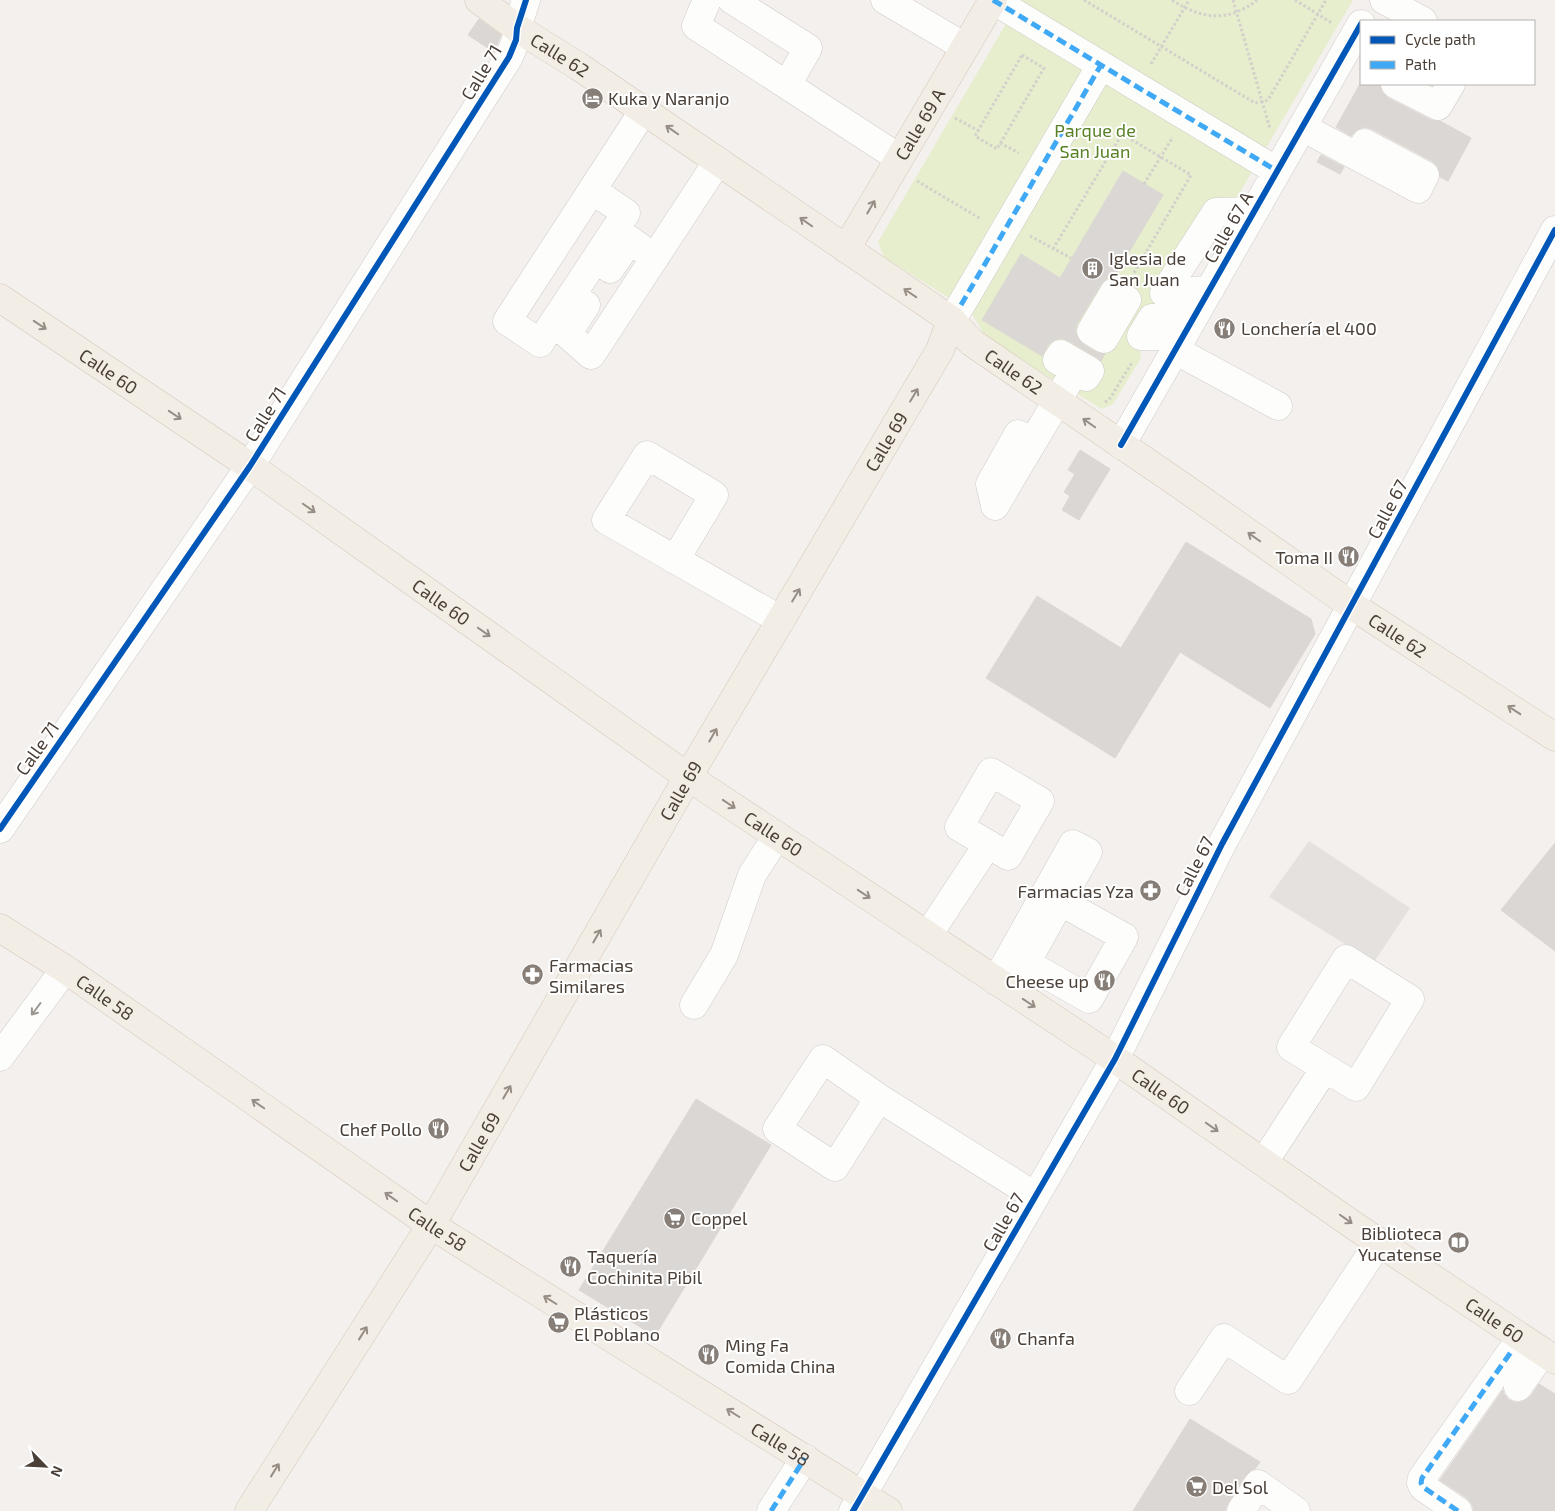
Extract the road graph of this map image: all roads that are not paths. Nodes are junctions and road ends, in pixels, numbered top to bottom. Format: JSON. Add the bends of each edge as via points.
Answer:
{"nodes":[{"id":1,"x":479,"y":0,"type":"edge"},
{"id":2,"x":526,"y":0,"type":"edge"},
{"id":3,"x":707,"y":0,"type":"edge"},
{"id":4,"x":732,"y":0,"type":"edge"},
{"id":5,"x":885,"y":0,"type":"edge"},
{"id":6,"x":993,"y":0,"type":"edge"},
{"id":7,"x":1375,"y":0,"type":"edge"},
{"id":8,"x":1354,"y":20,"type":"edge"},
{"id":9,"x":517,"y":28,"type":"junction"},
{"id":10,"x":965,"y":47,"type":"junction"},
{"id":11,"x":1352,"y":61,"type":"edge"},
{"id":12,"x":1101,"y":65,"type":"junction"},
{"id":13,"x":1400,"y":85,"type":"edge"},
{"id":14,"x":1449,"y":85,"type":"edge"},
{"id":15,"x":787,"y":86,"type":"junction"},
{"id":16,"x":644,"y":110,"type":"junction"},
{"id":17,"x":1302,"y":127,"type":"junction"},
{"id":18,"x":1358,"y":157,"type":"dead end"},
{"id":19,"x":899,"y":158,"type":"junction"},
{"id":20,"x":718,"y":162,"type":"junction"},
{"id":21,"x":1277,"y":171,"type":"junction"},
{"id":22,"x":592,"y":190,"type":"junction"},
{"id":23,"x":1254,"y":211,"type":"junction"},
{"id":24,"x":1555,"y":230,"type":"edge"},
{"id":25,"x":846,"y":249,"type":"junction"},
{"id":26,"x":655,"y":258,"type":"dead end"},
{"id":27,"x":1123,"y":292,"type":"road end"},
{"id":28,"x":0,"y":298,"type":"edge"},
{"id":29,"x":956,"y":313,"type":"junction"},
{"id":30,"x":1193,"y":319,"type":"junction"},
{"id":31,"x":1075,"y":370,"type":"dead end"},
{"id":32,"x":1057,"y":401,"type":"junction"},
{"id":33,"x":1278,"y":406,"type":"dead end"},
{"id":34,"x":1032,"y":442,"type":"dead end"},
{"id":35,"x":1121,"y":445,"type":"junction"},
{"id":36,"x":250,"y":466,"type":"junction"},
{"id":37,"x":675,"y":560,"type":"dead end"},
{"id":38,"x":1351,"y":606,"type":"junction"},
{"id":39,"x":781,"y":620,"type":"junction"},
{"id":40,"x":1555,"y":737,"type":"edge"},
{"id":41,"x":688,"y":777,"type":"junction"},
{"id":42,"x":0,"y":829,"type":"edge"},
{"id":43,"x":778,"y":836,"type":"junction"},
{"id":44,"x":988,"y":844,"type":"dead end"},
{"id":45,"x":1061,"y":902,"type":"dead end"},
{"id":46,"x":0,"y":928,"type":"edge"},
{"id":47,"x":928,"y":935,"type":"junction"},
{"id":48,"x":65,"y":970,"type":"junction"},
{"id":49,"x":996,"y":981,"type":"junction"},
{"id":50,"x":694,"y":1005,"type":"dead end"},
{"id":51,"x":0,"y":1057,"type":"edge"},
{"id":52,"x":1114,"y":1059,"type":"junction"},
{"id":53,"x":1325,"y":1068,"type":"junction"},
{"id":54,"x":879,"y":1098,"type":"dead end"},
{"id":55,"x":1264,"y":1162,"type":"junction"},
{"id":56,"x":1035,"y":1196,"type":"junction"},
{"id":57,"x":431,"y":1225,"type":"junction"},
{"id":58,"x":1379,"y":1242,"type":"junction"},
{"id":59,"x":1511,"y":1352,"type":"dead end"},
{"id":60,"x":1549,"y":1356,"type":"edge"},
{"id":61,"x":1518,"y":1387,"type":"dead end"},
{"id":62,"x":1189,"y":1391,"type":"dead end"},
{"id":63,"x":805,"y":1458,"type":"junction"},
{"id":64,"x":858,"y":1503,"type":"edge"},
{"id":65,"x":249,"y":1511,"type":"edge"},
{"id":66,"x":771,"y":1511,"type":"edge"},
{"id":67,"x":888,"y":1511,"type":"edge"},
{"id":68,"x":1241,"y":1511,"type":"edge"},
{"id":69,"x":1296,"y":1511,"type":"edge"},
{"id":70,"x":1458,"y":1511,"type":"edge"}],
"edges":[{"from":1,"to":9,"type":"main road","name":"Calle 62"},
{"from":2,"to":9,"type":"street","name":"Calle 71"},
{"from":3,"to":15,"type":"street","via":[[696,26]]},
{"from":4,"to":15,"type":"street","via":[[808,48]]},
{"from":5,"to":10,"type":"street"},
{"from":6,"to":10,"type":"main road","name":"Calle 69 A"},
{"from":6,"to":12,"type":"street"},
{"from":7,"to":8,"type":"street","name":"Calle 67 A"},
{"from":8,"to":11,"type":"street","name":"Calle 67 A"},
{"from":9,"to":16,"type":"main road","name":"Calle 62"},
{"from":9,"to":36,"type":"street","name":"Calle 71","via":[[509,57]]},
{"from":10,"to":19,"type":"main road","name":"Calle 69 A"},
{"from":11,"to":17,"type":"street","name":"Calle 67 A"},
{"from":12,"to":21,"type":"street"},
{"from":12,"to":29,"type":"street","name":"Calle 69"},
{"from":13,"to":14,"type":"street","via":[[1438,106]]},
{"from":15,"to":19,"type":"street"},
{"from":20,"to":16,"type":"main road","name":"Calle 62","one_way":true},
{"from":16,"to":22,"type":"street"},
{"from":17,"to":18,"type":"street"},
{"from":17,"to":21,"type":"street","name":"Calle 67 A"},
{"from":25,"to":19,"type":"main road","name":"Calle 69 A","one_way":true},
{"from":25,"to":20,"type":"main road","name":"Calle 62","one_way":true},
{"from":20,"to":26,"type":"street"},
{"from":21,"to":23,"type":"street","name":"Calle 67 A"},
{"from":22,"to":22,"type":"street","via":[[507,321],[540,343],[626,213]]},
{"from":23,"to":30,"type":"street","name":"Calle 67 A"},
{"from":23,"to":30,"type":"street","via":[[1216,212],[1164,293]]},
{"from":24,"to":38,"type":"street","name":"Calle 67"},
{"from":29,"to":25,"type":"main road","name":"Calle 62","one_way":true},
{"from":27,"to":30,"type":"street"},
{"from":28,"to":36,"type":"main road","name":"Calle 60","one_way":true},
{"from":29,"to":32,"type":"main road","name":"Calle 62","via":[[971,342]]},
{"from":39,"to":29,"type":"main road","name":"Calle 69","one_way":true,"via":[[940,350]]},
{"from":30,"to":33,"type":"street"},
{"from":30,"to":35,"type":"street","name":"Calle 67 A"},
{"from":31,"to":32,"type":"street"},
{"from":32,"to":34,"type":"street"},
{"from":35,"to":32,"type":"main road","name":"Calle 62","one_way":true},
{"from":38,"to":35,"type":"main road","name":"Calle 62","one_way":true},
{"from":36,"to":41,"type":"main road","name":"Calle 60","one_way":true},
{"from":36,"to":42,"type":"street","name":"Calle 71"},
{"from":37,"to":39,"type":"street"},
{"from":40,"to":38,"type":"main road","name":"Calle 62","one_way":true},
{"from":38,"to":52,"type":"street","name":"Calle 67","via":[[1222,844]]},
{"from":41,"to":39,"type":"main road","name":"Calle 69","one_way":true},
{"from":41,"to":43,"type":"main road","name":"Calle 60","one_way":true},
{"from":57,"to":41,"type":"main road","name":"Calle 69","one_way":true},
{"from":43,"to":47,"type":"main road","name":"Calle 60","one_way":true},
{"from":43,"to":50,"type":"street","via":[[752,875],[724,954]]},
{"from":44,"to":47,"type":"street"},
{"from":45,"to":49,"type":"street","via":[[1088,852],[1072,844]]},
{"from":46,"to":48,"type":"main road","name":"Calle 58"},
{"from":47,"to":49,"type":"main road","name":"Calle 60"},
{"from":48,"to":51,"type":"street","one_way":true},
{"from":57,"to":48,"type":"main road","name":"Calle 58","one_way":true},
{"from":49,"to":52,"type":"main road","name":"Calle 60","one_way":true},
{"from":52,"to":55,"type":"main road","name":"Calle 60","one_way":true},
{"from":52,"to":56,"type":"street","name":"Calle 67"},
{"from":53,"to":53,"type":"street","via":[[1356,1087],[1410,999],[1346,959],[1292,1047]]},
{"from":53,"to":55,"type":"street"},
{"from":54,"to":56,"type":"street"},
{"from":55,"to":58,"type":"main road","name":"Calle 60","one_way":true},
{"from":56,"to":64,"type":"street","name":"Calle 67"},
{"from":63,"to":57,"type":"main road","name":"Calle 58","one_way":true},
{"from":65,"to":57,"type":"main road","name":"Calle 69","one_way":true},
{"from":58,"to":60,"type":"main road","name":"Calle 60"},
{"from":58,"to":62,"type":"street","via":[[1288,1380],[1224,1338]]},
{"from":59,"to":70,"type":"street","via":[[1422,1478],[1423,1487]]},
{"from":60,"to":61,"type":"street"},
{"from":63,"to":64,"type":"main road","name":"Calle 58"},
{"from":63,"to":66,"type":"street"},
{"from":64,"to":67,"type":"main road","name":"Calle 58"},
{"from":68,"to":69,"type":"street","via":[[1258,1484]]}]}
